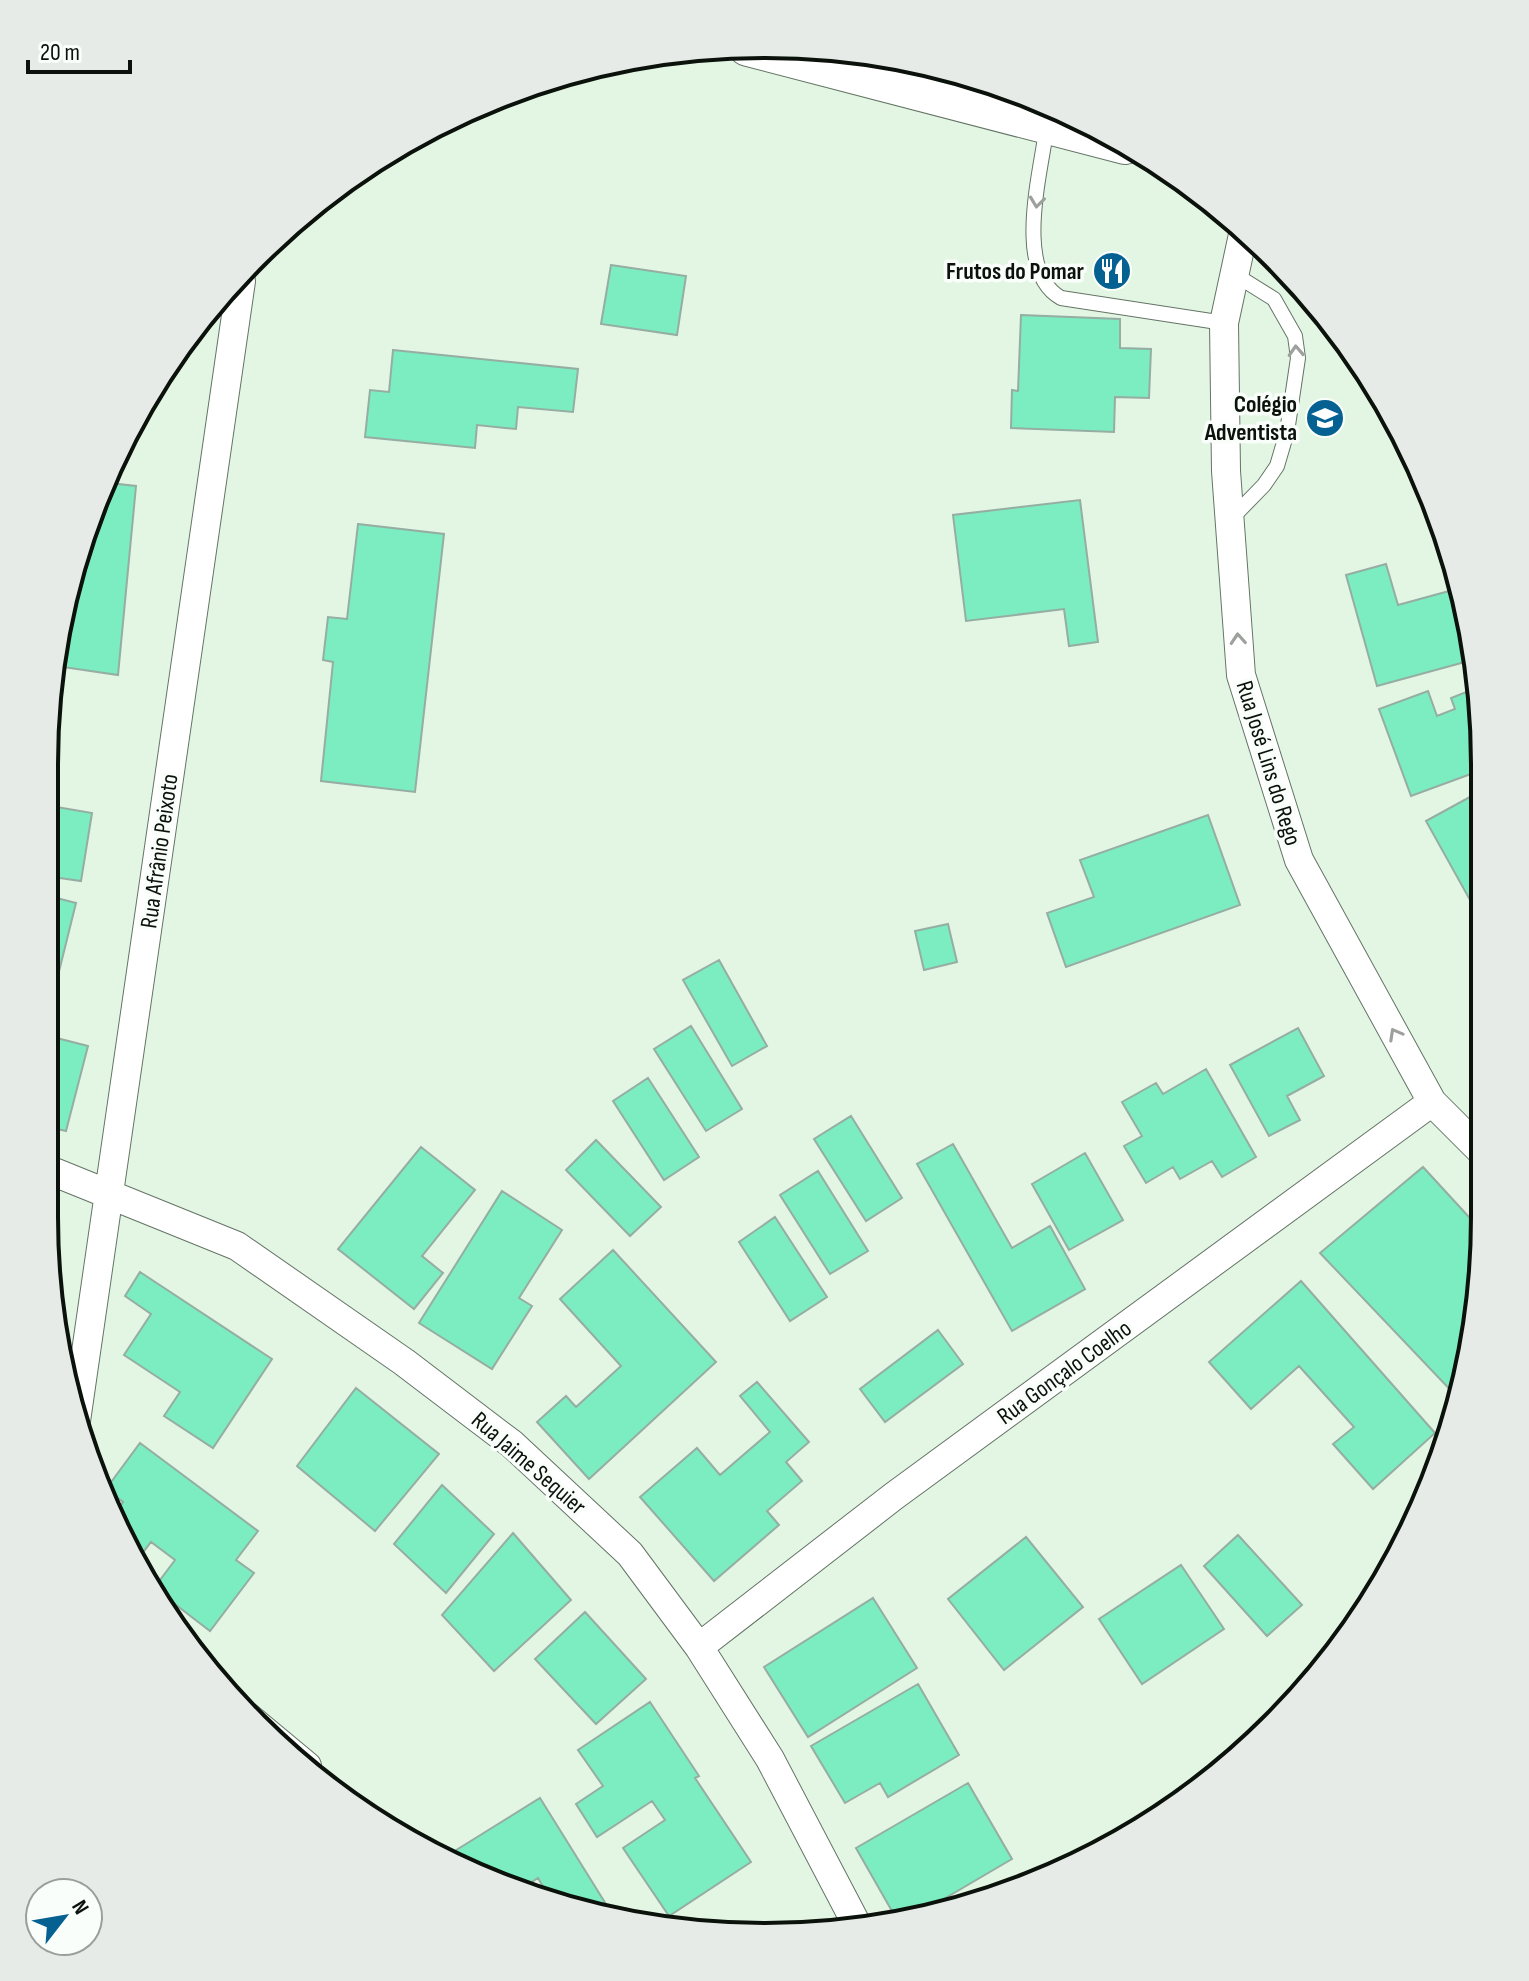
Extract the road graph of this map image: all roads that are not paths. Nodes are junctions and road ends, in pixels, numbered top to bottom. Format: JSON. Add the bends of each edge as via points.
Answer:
{"nodes":[{"id":1,"x":799,"y":59,"type":"edge"},
{"id":2,"x":1047,"y":125,"type":"junction"},
{"id":3,"x":1081,"y":133,"type":"edge"},
{"id":4,"x":1241,"y":243,"type":"edge"},
{"id":5,"x":1234,"y":274,"type":"junction"},
{"id":6,"x":239,"y":292,"type":"edge"},
{"id":7,"x":1224,"y":323,"type":"junction"},
{"id":8,"x":1230,"y":521,"type":"junction"},
{"id":9,"x":1432,"y":1102,"type":"junction"},
{"id":10,"x":1471,"y":1141,"type":"edge"},
{"id":11,"x":58,"y":1173,"type":"edge"},
{"id":12,"x":109,"y":1193,"type":"junction"},
{"id":13,"x":80,"y":1391,"type":"edge"},
{"id":14,"x":699,"y":1647,"type":"junction"},
{"id":15,"x":853,"y":1917,"type":"edge"}],
"edges":[{"from":1,"to":2,"type":"main road"},
{"from":2,"to":3,"type":"main road"},
{"from":2,"to":7,"type":"lane","one_way":true,"via":[[1032,241],[1038,273],[1049,292]]},
{"from":4,"to":5,"type":"street","name":"Rua José Lins do Rego"},
{"from":5,"to":7,"type":"street","name":"Rua José Lins do Rego"},
{"from":8,"to":5,"type":"lane","one_way":true,"via":[[1277,466],[1298,358],[1295,336],[1274,299]]},
{"from":6,"to":12,"type":"street","name":"Rua Afrânio Peixoto"},
{"from":7,"to":8,"type":"street","name":"Rua José Lins do Rego"},
{"from":9,"to":8,"type":"street","name":"Rua José Lins do Rego","one_way":true,"via":[[1299,860],[1241,675]]},
{"from":9,"to":10,"type":"street","name":"Rua José Lins do Rego"},
{"from":9,"to":14,"type":"street","name":"Rua Gonçalo Coelho","via":[[894,1496]]},
{"from":11,"to":12,"type":"street","name":"Rua Jaime Sequier"},
{"from":12,"to":13,"type":"street","name":"Rua Afrânio Peixoto"},
{"from":12,"to":14,"type":"street","name":"Rua Jaime Sequier","via":[[237,1246],[512,1444],[630,1554]]},
{"from":14,"to":15,"type":"street","name":"Rua Jaime Sequier","via":[[770,1759]]}]}
